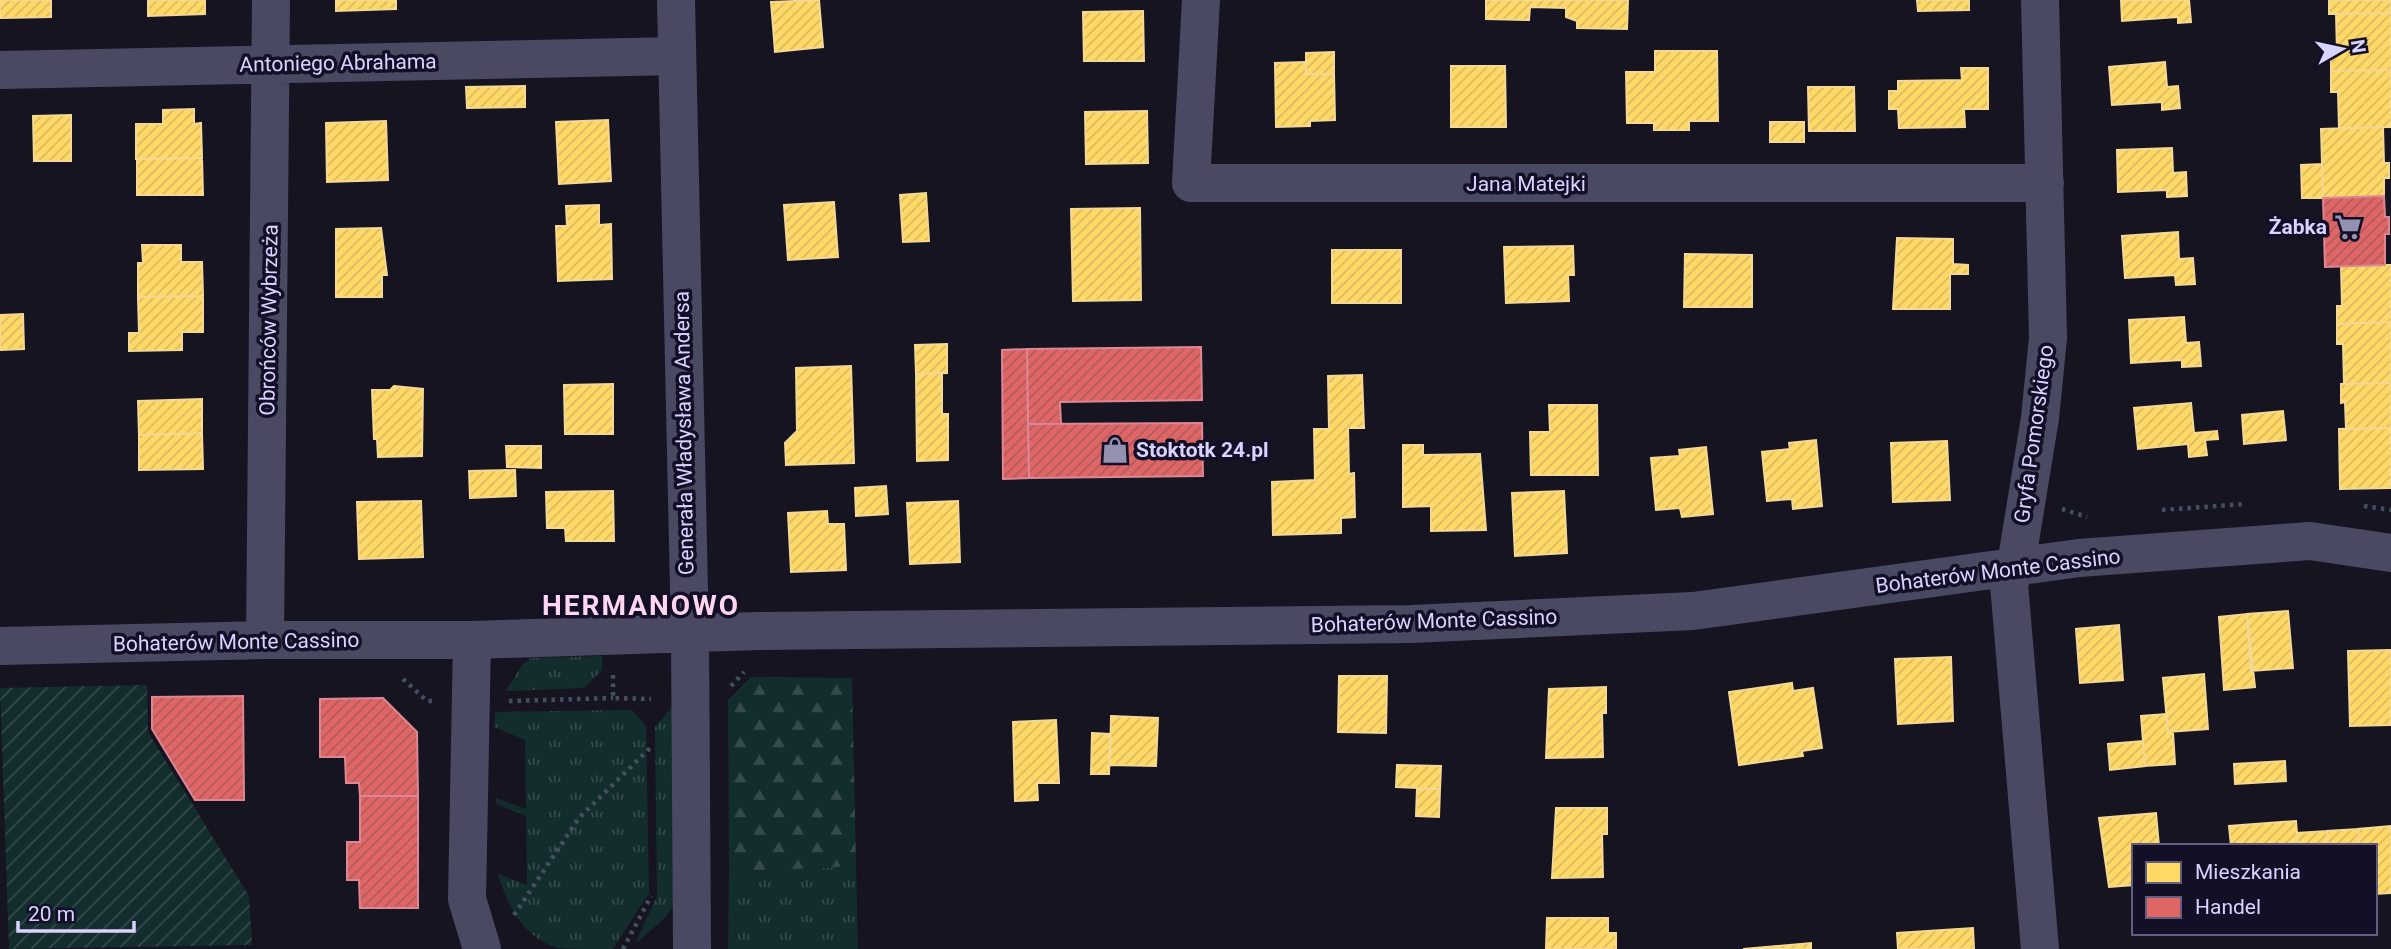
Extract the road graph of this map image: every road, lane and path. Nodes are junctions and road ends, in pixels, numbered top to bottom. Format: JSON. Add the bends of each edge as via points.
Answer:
{"nodes":[{"id":1,"x":271,"y":0,"type":"edge"},
{"id":2,"x":676,"y":0,"type":"edge"},
{"id":3,"x":1201,"y":0,"type":"edge"},
{"id":4,"x":2040,"y":0,"type":"edge"},
{"id":5,"x":677,"y":56,"type":"junction"},
{"id":6,"x":272,"y":65,"type":"junction"},
{"id":7,"x":0,"y":70,"type":"edge"},
{"id":8,"x":2045,"y":183,"type":"junction"},
{"id":9,"x":2255,"y":503,"type":"dead end"},
{"id":10,"x":2353,"y":505,"type":"dead end"},
{"id":11,"x":2054,"y":506,"type":"dead end"},
{"id":12,"x":2154,"y":510,"type":"dead end"},
{"id":13,"x":2391,"y":510,"type":"edge"},
{"id":14,"x":2100,"y":516,"type":"dead end"},
{"id":15,"x":2391,"y":553,"type":"edge"},
{"id":16,"x":2016,"y":565,"type":"junction"},
{"id":17,"x":690,"y":635,"type":"junction"},
{"id":18,"x":265,"y":640,"type":"junction"},
{"id":19,"x":472,"y":640,"type":"junction"},
{"id":20,"x":0,"y":646,"type":"edge"},
{"id":21,"x":652,"y":699,"type":"dead end"},
{"id":22,"x":652,"y":711,"type":"dead end"},
{"id":23,"x":652,"y":734,"type":"dead end"},
{"id":24,"x":652,"y":746,"type":"junction"},
{"id":25,"x":652,"y":760,"type":"dead end"},
{"id":26,"x":652,"y":895,"type":"dead end"},
{"id":27,"x":516,"y":912,"type":"dead end"},
{"id":28,"x":482,"y":949,"type":"edge"},
{"id":29,"x":623,"y":949,"type":"edge"},
{"id":30,"x":692,"y":949,"type":"edge"},
{"id":31,"x":2040,"y":949,"type":"edge"}],
"edges":[{"from":1,"to":6,"type":"street","name":"Obrońców Wybrzeża"},
{"from":2,"to":5,"type":"street","name":"Generała Władysława Andersa"},
{"from":3,"to":8,"type":"street","name":"Jana Matejki","via":[[1191,183]]},
{"from":4,"to":8,"type":"street","name":"Gryfa Pomorskiego"},
{"from":5,"to":6,"type":"street","name":"Antoniego Abrahama"},
{"from":5,"to":17,"type":"street","name":"Generała Władysława Andersa"},
{"from":6,"to":7,"type":"street","name":"Antoniego Abrahama"},
{"from":6,"to":18,"type":"street","name":"Obrońców Wybrzeża"},
{"from":8,"to":16,"type":"street","name":"Gryfa Pomorskiego","via":[[2049,260],[2045,385]]},
{"from":9,"to":12,"type":"path"},
{"from":10,"to":13,"type":"path"},
{"from":11,"to":14,"type":"path","via":[[2087,517]]},
{"from":15,"to":16,"type":"street","name":"Bohaterów Monte Cassino","via":[[2310,541]]},
{"from":16,"to":17,"type":"street","name":"Bohaterów Monte Cassino","via":[[1693,611],[1411,624]]},
{"from":16,"to":31,"type":"street","name":"Gryfa Pomorskiego","via":[[2009,584]]},
{"from":17,"to":19,"type":"street","name":"Bohaterów Monte Cassino"},
{"from":17,"to":30,"type":"street","name":"Generała Władysława Andersa"},
{"from":18,"to":19,"type":"street","name":"Bohaterów Monte Cassino"},
{"from":18,"to":20,"type":"street","name":"Bohaterów Monte Cassino"},
{"from":19,"to":28,"type":"street","via":[[467,899]]},
{"from":21,"to":22,"type":"path"},
{"from":23,"to":24,"type":"path"},
{"from":24,"to":25,"type":"path"},
{"from":24,"to":27,"type":"path","via":[[579,818]]},
{"from":26,"to":29,"type":"path"}]}
